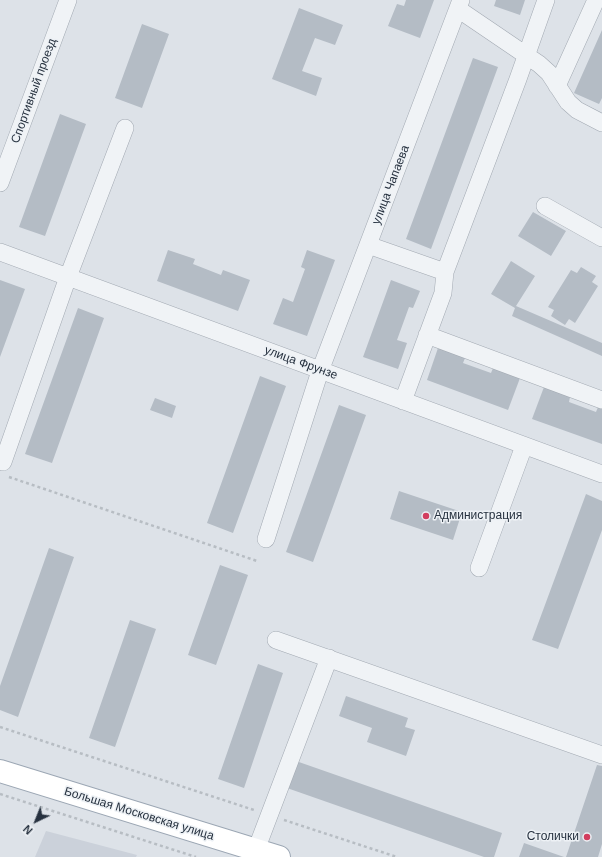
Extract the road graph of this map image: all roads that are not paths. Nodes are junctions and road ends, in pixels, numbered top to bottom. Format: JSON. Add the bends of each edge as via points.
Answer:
{"nodes":[{"id":1,"x":68,"y":0,"type":"edge"},
{"id":2,"x":546,"y":0,"type":"edge"},
{"id":3,"x":596,"y":0,"type":"edge"},
{"id":4,"x":459,"y":4,"type":"edge"},
{"id":5,"x":526,"y":55,"type":"junction"},
{"id":6,"x":557,"y":86,"type":"junction"},
{"id":7,"x":602,"y":124,"type":"edge"},
{"id":8,"x":125,"y":128,"type":"dead end"},
{"id":9,"x":0,"y":183,"type":"edge"},
{"id":10,"x":545,"y":206,"type":"dead end"},
{"id":11,"x":600,"y":232,"type":"edge"},
{"id":12,"x":368,"y":245,"type":"junction"},
{"id":13,"x":0,"y":252,"type":"edge"},
{"id":14,"x":445,"y":272,"type":"junction"},
{"id":15,"x":68,"y":277,"type":"junction"},
{"id":16,"x":427,"y":335,"type":"junction"},
{"id":17,"x":320,"y":371,"type":"junction"},
{"id":18,"x":602,"y":400,"type":"edge"},
{"id":19,"x":403,"y":401,"type":"junction"},
{"id":20,"x":524,"y":446,"type":"junction"},
{"id":21,"x":5,"y":469,"type":"road end"},
{"id":22,"x":602,"y":474,"type":"edge"},
{"id":23,"x":266,"y":539,"type":"dead end"},
{"id":24,"x":479,"y":568,"type":"dead end"},
{"id":25,"x":276,"y":640,"type":"dead end"},
{"id":26,"x":330,"y":658,"type":"junction"},
{"id":27,"x":602,"y":755,"type":"edge"},
{"id":28,"x":0,"y":771,"type":"edge"},
{"id":29,"x":256,"y":850,"type":"junction"},
{"id":30,"x":279,"y":857,"type":"edge"}],
"edges":[{"from":1,"to":9,"type":"street","name":"Спортивный проезд"},
{"from":2,"to":5,"type":"street"},
{"from":3,"to":6,"type":"street"},
{"from":4,"to":5,"type":"street"},
{"from":4,"to":12,"type":"street","name":"улица Чапаева"},
{"from":5,"to":6,"type":"street","via":[[549,73]]},
{"from":5,"to":14,"type":"street"},
{"from":6,"to":7,"type":"street","via":[[568,102]]},
{"from":8,"to":15,"type":"street"},
{"from":10,"to":11,"type":"street"},
{"from":12,"to":14,"type":"street"},
{"from":12,"to":17,"type":"street","name":"улица Чапаева"},
{"from":13,"to":15,"type":"street","name":"улица Фрунзе"},
{"from":14,"to":16,"type":"street","via":[[443,293]]},
{"from":15,"to":17,"type":"street","name":"улица Фрунзе"},
{"from":15,"to":21,"type":"street"},
{"from":16,"to":18,"type":"street"},
{"from":16,"to":19,"type":"street"},
{"from":17,"to":19,"type":"street","name":"улица Фрунзе"},
{"from":17,"to":23,"type":"street","name":"улица Чапаева"},
{"from":19,"to":20,"type":"street","name":"улица Фрунзе"},
{"from":20,"to":22,"type":"street","name":"улица Фрунзе"},
{"from":20,"to":24,"type":"street"},
{"from":25,"to":26,"type":"street"},
{"from":26,"to":27,"type":"street"},
{"from":26,"to":29,"type":"street"},
{"from":28,"to":29,"type":"main road","name":"Большая Московская улица"},
{"from":29,"to":30,"type":"main road","name":"Большая Московская улица"}]}
